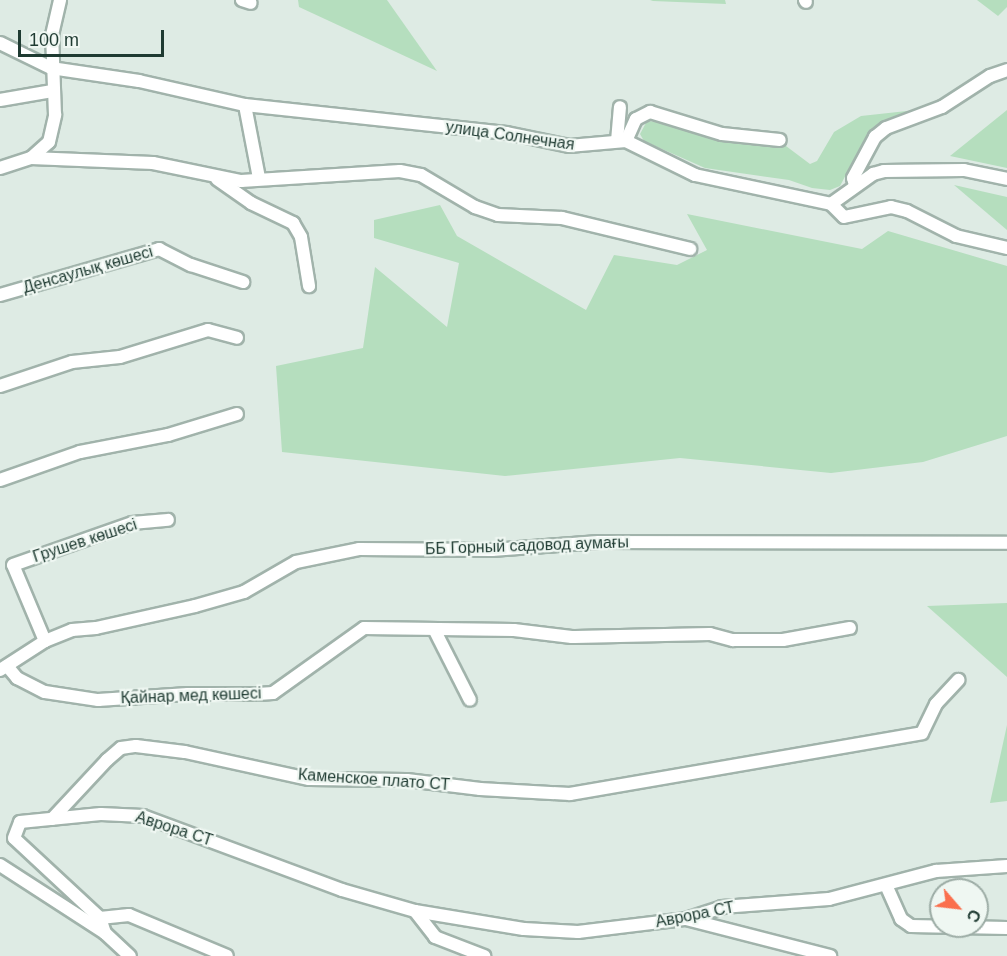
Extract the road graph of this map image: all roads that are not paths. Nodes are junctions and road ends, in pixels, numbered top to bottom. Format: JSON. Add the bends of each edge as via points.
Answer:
{"nodes":[{"id":1,"x":60,"y":0,"type":"edge"},
{"id":2,"x":0,"y":43,"type":"edge"},
{"id":3,"x":51,"y":68,"type":"junction"},
{"id":4,"x":1007,"y":69,"type":"edge"},
{"id":5,"x":52,"y":91,"type":"junction"},
{"id":6,"x":0,"y":100,"type":"edge"},
{"id":7,"x":245,"y":105,"type":"junction"},
{"id":8,"x":620,"y":107,"type":"dead end"},
{"id":9,"x":780,"y":140,"type":"dead end"},
{"id":10,"x":622,"y":141,"type":"junction"},
{"id":11,"x":31,"y":158,"type":"junction"},
{"id":12,"x":0,"y":168,"type":"edge"},
{"id":13,"x":211,"y":175,"type":"junction"},
{"id":14,"x":259,"y":178,"type":"junction"},
{"id":15,"x":1007,"y":179,"type":"edge"},
{"id":16,"x":855,"y":185,"type":"junction"},
{"id":17,"x":831,"y":204,"type":"junction"},
{"id":18,"x":1007,"y":248,"type":"edge"},
{"id":19,"x":690,"y":249,"type":"dead end"},
{"id":20,"x":243,"y":282,"type":"dead end"},
{"id":21,"x":309,"y":286,"type":"dead end"},
{"id":22,"x":0,"y":295,"type":"edge"},
{"id":23,"x":237,"y":338,"type":"dead end"},
{"id":24,"x":0,"y":386,"type":"edge"},
{"id":25,"x":237,"y":414,"type":"dead end"},
{"id":26,"x":0,"y":480,"type":"edge"},
{"id":27,"x":168,"y":520,"type":"dead end"},
{"id":28,"x":1007,"y":543,"type":"edge"},
{"id":29,"x":14,"y":565,"type":"junction"},
{"id":30,"x":0,"y":569,"type":"edge"},
{"id":31,"x":850,"y":628,"type":"dead end"},
{"id":32,"x":435,"y":631,"type":"junction"},
{"id":33,"x":45,"y":641,"type":"junction"},
{"id":34,"x":4,"y":668,"type":"edge"},
{"id":35,"x":958,"y":680,"type":"dead end"},
{"id":36,"x":470,"y":700,"type":"dead end"},
{"id":37,"x":52,"y":819,"type":"junction"},
{"id":38,"x":0,"y":865,"type":"edge"},
{"id":39,"x":1007,"y":866,"type":"edge"},
{"id":40,"x":886,"y":885,"type":"junction"},
{"id":41,"x":416,"y":911,"type":"junction"},
{"id":42,"x":100,"y":918,"type":"junction"},
{"id":43,"x":686,"y":919,"type":"junction"},
{"id":44,"x":1007,"y":928,"type":"edge"},
{"id":45,"x":105,"y":933,"type":"junction"},
{"id":46,"x":130,"y":956,"type":"edge"},
{"id":47,"x":227,"y":956,"type":"edge"},
{"id":48,"x":484,"y":956,"type":"edge"},
{"id":49,"x":830,"y":956,"type":"edge"}],
"edges":[{"from":1,"to":3,"type":"street","via":[[52,35]]},
{"from":2,"to":3,"type":"street","name":"улица Солнечная"},
{"from":3,"to":5,"type":"street"},
{"from":3,"to":7,"type":"street","name":"улица Солнечная","via":[[139,81]]},
{"from":4,"to":16,"type":"street","via":[[942,107],[886,128],[871,145],[853,178]]},
{"from":5,"to":6,"type":"street"},
{"from":5,"to":11,"type":"street","via":[[55,115],[49,142]]},
{"from":7,"to":10,"type":"street","name":"улица Солнечная","via":[[507,133],[569,146]]},
{"from":7,"to":14,"type":"street"},
{"from":8,"to":10,"type":"street"},
{"from":9,"to":10,"type":"street","via":[[722,134],[650,112],[636,119]]},
{"from":10,"to":17,"type":"street","via":[[695,175]]},
{"from":11,"to":12,"type":"street"},
{"from":11,"to":13,"type":"street","via":[[153,163]]},
{"from":13,"to":14,"type":"street","via":[[241,181]]},
{"from":13,"to":21,"type":"street","via":[[251,203],[293,223],[301,237]]},
{"from":14,"to":19,"type":"street","via":[[400,171],[421,175],[475,207],[498,215],[562,218]]},
{"from":15,"to":16,"type":"street","via":[[964,170],[884,171]]},
{"from":16,"to":17,"type":"street"},
{"from":17,"to":18,"type":"street","via":[[844,217],[891,207],[956,236]]},
{"from":20,"to":22,"type":"street","name":"Денсаулық көшесі","via":[[191,265],[159,249]]},
{"from":23,"to":24,"type":"street","via":[[208,330],[120,357],[72,362]]},
{"from":25,"to":26,"type":"street","via":[[168,435],[81,452]]},
{"from":27,"to":29,"type":"street","name":"Грушев көшесі","via":[[132,523]]},
{"from":28,"to":33,"type":"street","name":"ББ Горный садовод аумағы","via":[[599,542],[492,550],[359,549],[296,562],[244,592],[96,628],[72,630]]},
{"from":29,"to":30,"type":"street"},
{"from":29,"to":33,"type":"street","name":"Грушев көшесі"},
{"from":31,"to":32,"type":"street","name":"Қайнар мед көшесі","via":[[783,640],[733,640],[710,634],[572,637],[514,630]]},
{"from":32,"to":34,"type":"street","name":"Қайнар мед көшесі","via":[[364,628],[273,693],[188,693],[98,700],[45,692]]},
{"from":32,"to":36,"type":"street"},
{"from":33,"to":34,"type":"street","name":"ББ Горный садовод аумағы"},
{"from":35,"to":37,"type":"street","name":"Каменское плато СТ","via":[[936,704],[922,733],[570,794],[407,780],[309,779],[185,752],[121,748]]},
{"from":37,"to":41,"type":"street","name":"Аврора СТ","via":[[101,814],[143,816],[342,890]]},
{"from":37,"to":42,"type":"street","name":"Аврора СТ","via":[[20,822],[14,837]]},
{"from":38,"to":45,"type":"street"},
{"from":39,"to":40,"type":"street","name":"Аврора СТ","via":[[971,866],[898,878]]},
{"from":40,"to":43,"type":"street","name":"Аврора СТ","via":[[829,900],[722,907]]},
{"from":40,"to":44,"type":"street","via":[[901,919],[911,926]]},
{"from":41,"to":43,"type":"street","name":"Аврора СТ","via":[[524,929],[578,932]]},
{"from":41,"to":48,"type":"street","via":[[435,937]]},
{"from":42,"to":45,"type":"street","name":"Аврора СТ"},
{"from":42,"to":47,"type":"street","via":[[129,915]]},
{"from":43,"to":49,"type":"street"},
{"from":45,"to":46,"type":"street"}]}
